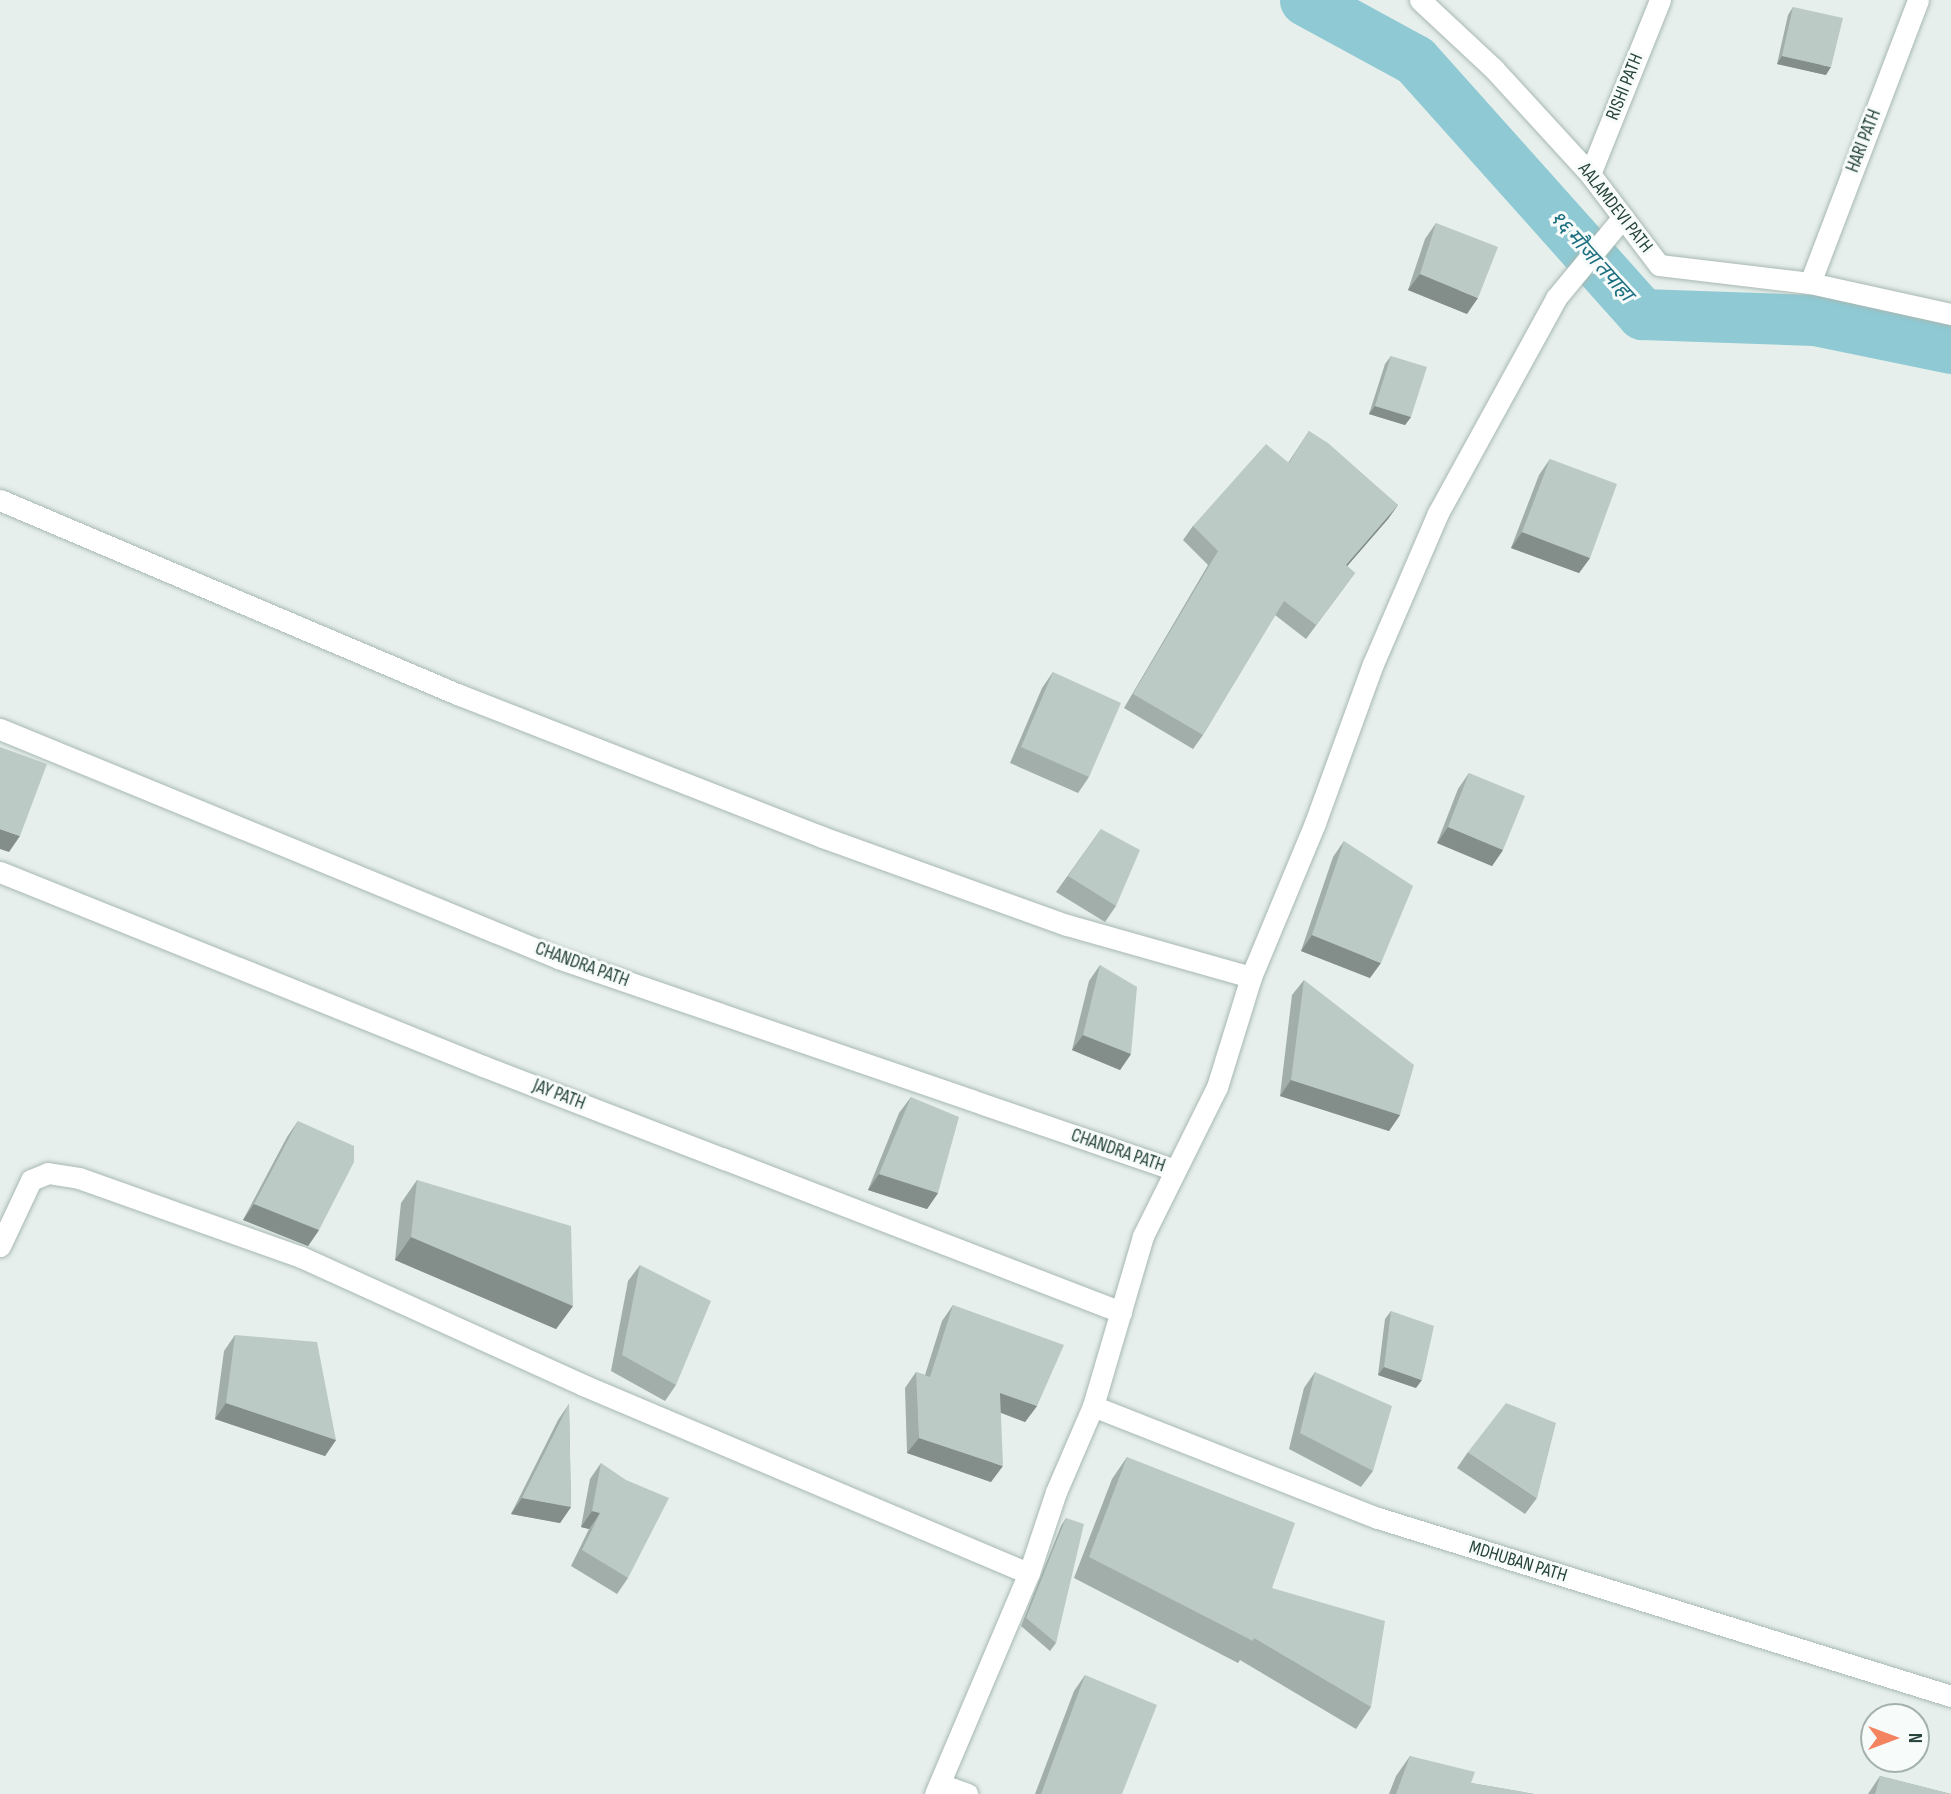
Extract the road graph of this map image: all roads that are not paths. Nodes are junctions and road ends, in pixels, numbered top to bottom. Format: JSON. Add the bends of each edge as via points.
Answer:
{"nodes":[{"id":1,"x":1420,"y":0,"type":"edge"},
{"id":2,"x":1660,"y":0,"type":"edge"},
{"id":3,"x":1918,"y":0,"type":"edge"},
{"id":4,"x":1590,"y":174,"type":"junction"},
{"id":5,"x":1623,"y":217,"type":"junction"},
{"id":6,"x":1810,"y":283,"type":"junction"},
{"id":7,"x":1951,"y":314,"type":"edge"},
{"id":8,"x":0,"y":500,"type":"edge"},
{"id":9,"x":0,"y":729,"type":"edge"},
{"id":10,"x":0,"y":872,"type":"edge"},
{"id":11,"x":1251,"y":977,"type":"junction"},
{"id":12,"x":1175,"y":1170,"type":"junction"},
{"id":13,"x":0,"y":1246,"type":"edge"},
{"id":14,"x":1121,"y":1312,"type":"junction"},
{"id":15,"x":1093,"y":1406,"type":"junction"},
{"id":16,"x":1029,"y":1573,"type":"junction"},
{"id":17,"x":1951,"y":1696,"type":"edge"},
{"id":18,"x":938,"y":1789,"type":"edge"},
{"id":19,"x":967,"y":1794,"type":"edge"}],
"edges":[{"from":1,"to":4,"type":"street","name":"AALAMDEVI PATH","via":[[1493,68]]},
{"from":2,"to":4,"type":"street","name":"RISHI PATH"},
{"from":3,"to":6,"type":"street","name":"HARI PATH"},
{"from":4,"to":5,"type":"street","name":"AALAMDEVI PATH"},
{"from":5,"to":6,"type":"street","name":"AALAMDEVI PATH","via":[[1659,265]]},
{"from":5,"to":11,"type":"street","via":[[1556,298],[1438,513],[1373,664]]},
{"from":6,"to":7,"type":"street","name":"AALAMDEVI PATH"},
{"from":8,"to":11,"type":"street","via":[[460,695],[822,837],[1067,925]]},
{"from":9,"to":12,"type":"street","name":"CHANDRA PATH","via":[[558,958]]},
{"from":10,"to":14,"type":"street","name":"JAY PATH","via":[[484,1066]]},
{"from":11,"to":12,"type":"street","via":[[1217,1087]]},
{"from":12,"to":14,"type":"street","via":[[1143,1236]]},
{"from":13,"to":16,"type":"street","via":[[31,1180],[48,1173],[79,1178],[301,1257],[583,1385]]},
{"from":14,"to":15,"type":"street"},
{"from":15,"to":16,"type":"street","via":[[1056,1492]]},
{"from":15,"to":17,"type":"street","name":"MDHUBAN PATH","via":[[1378,1518]]},
{"from":16,"to":18,"type":"street"},
{"from":18,"to":19,"type":"street"}]}
